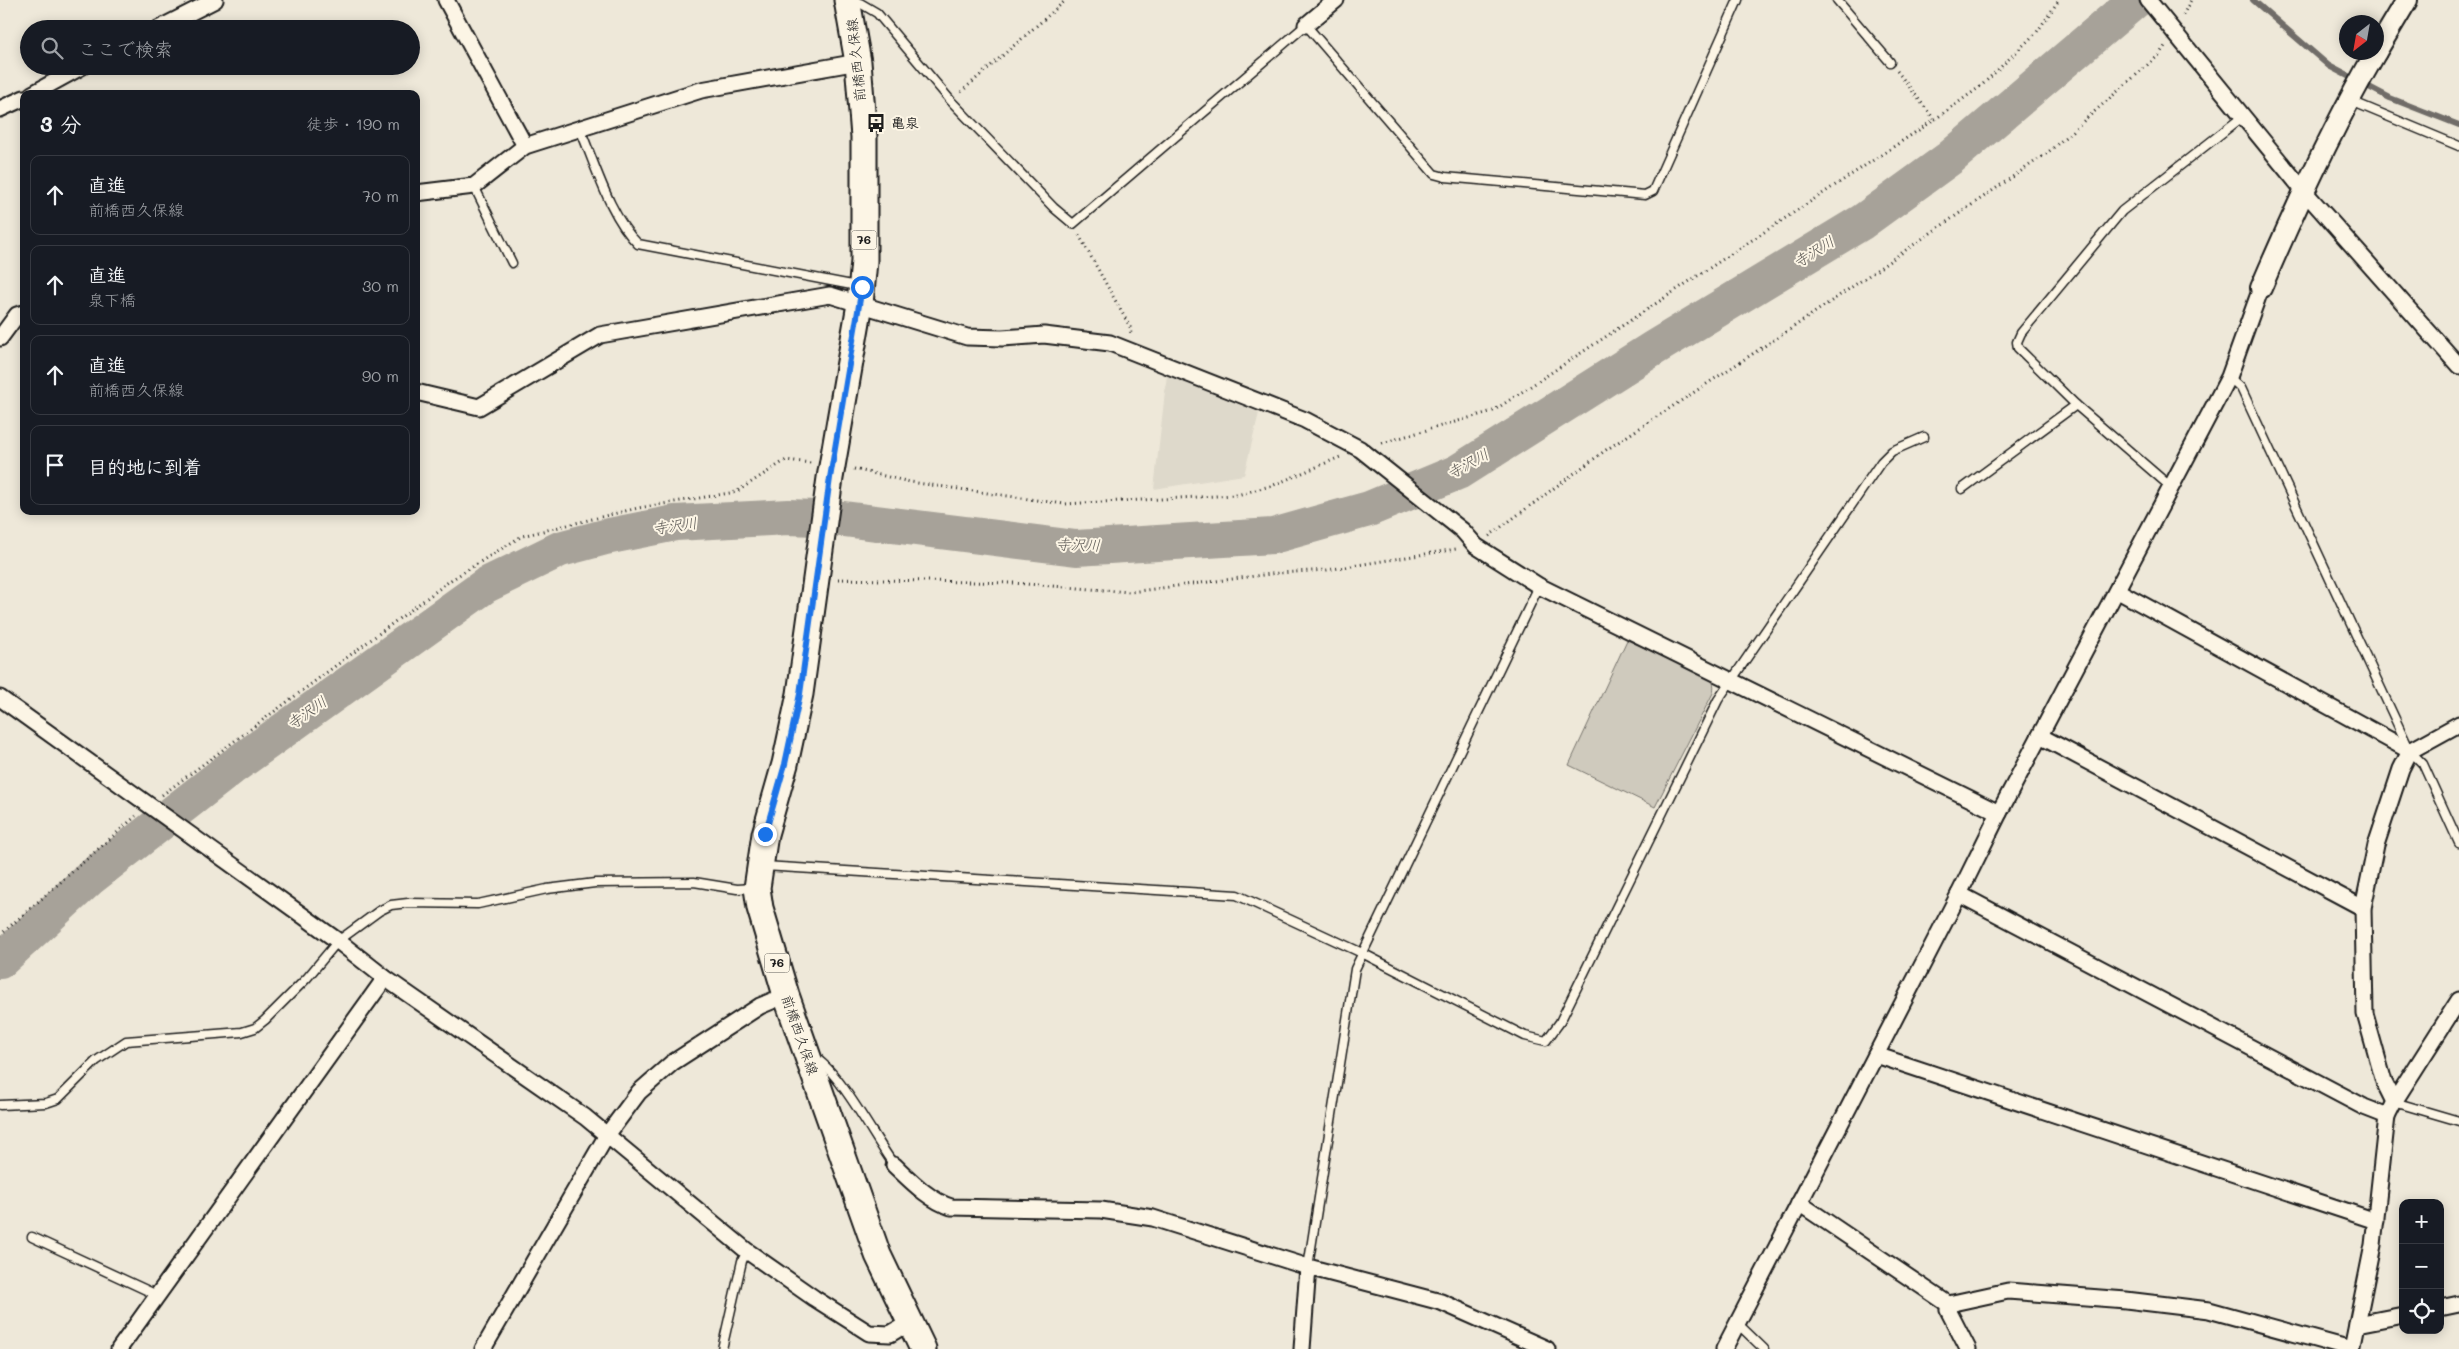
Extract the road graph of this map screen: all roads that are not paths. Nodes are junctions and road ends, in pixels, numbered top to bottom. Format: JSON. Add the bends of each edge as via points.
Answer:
{"nodes":[{"id":1,"x":214,"y":0,"type":"edge"},
{"id":2,"x":446,"y":0,"type":"edge"},
{"id":3,"x":1336,"y":0,"type":"edge"},
{"id":4,"x":1738,"y":0,"type":"edge"},
{"id":5,"x":1837,"y":0,"type":"edge"},
{"id":6,"x":2148,"y":0,"type":"edge"},
{"id":7,"x":2407,"y":0,"type":"edge"},
{"id":8,"x":848,"y":2,"type":"edge"},
{"id":9,"x":175,"y":20,"type":"edge"},
{"id":10,"x":1306,"y":25,"type":"junction"},
{"id":11,"x":2384,"y":39,"type":"edge"},
{"id":12,"x":2372,"y":60,"type":"edge"},
{"id":13,"x":858,"y":62,"type":"junction"},
{"id":14,"x":1890,"y":62,"type":"road end"},
{"id":15,"x":67,"y":75,"type":"edge"},
{"id":16,"x":39,"y":90,"type":"edge"},
{"id":17,"x":20,"y":100,"type":"edge"},
{"id":18,"x":2349,"y":100,"type":"junction"},
{"id":19,"x":0,"y":110,"type":"edge"},
{"id":20,"x":2242,"y":118,"type":"junction"},
{"id":21,"x":580,"y":128,"type":"junction"},
{"id":22,"x":525,"y":146,"type":"junction"},
{"id":23,"x":2459,"y":146,"type":"edge"},
{"id":24,"x":474,"y":186,"type":"junction"},
{"id":25,"x":2303,"y":190,"type":"junction"},
{"id":26,"x":420,"y":193,"type":"edge"},
{"id":27,"x":512,"y":263,"type":"dead end"},
{"id":28,"x":2261,"y":288,"type":"joint"},
{"id":29,"x":861,"y":295,"type":"junction"},
{"id":30,"x":20,"y":314,"type":"edge"},
{"id":31,"x":0,"y":338,"type":"edge"},
{"id":32,"x":2459,"y":366,"type":"edge"},
{"id":33,"x":2229,"y":377,"type":"junction"},
{"id":34,"x":420,"y":393,"type":"edge"},
{"id":35,"x":2076,"y":405,"type":"junction"},
{"id":36,"x":1924,"y":437,"type":"dead end"},
{"id":37,"x":1962,"y":488,"type":"dead end"},
{"id":38,"x":2172,"y":488,"type":"junction"},
{"id":39,"x":1539,"y":586,"type":"junction"},
{"id":40,"x":2118,"y":591,"type":"junction"},
{"id":41,"x":1731,"y":681,"type":"junction"},
{"id":42,"x":0,"y":698,"type":"edge"},
{"id":43,"x":2459,"y":724,"type":"edge"},
{"id":44,"x":2040,"y":736,"type":"junction"},
{"id":45,"x":2410,"y":751,"type":"junction"},
{"id":46,"x":1999,"y":813,"type":"junction"},
{"id":47,"x":2459,"y":843,"type":"edge"},
{"id":48,"x":758,"y":877,"type":"junction"},
{"id":49,"x":1959,"y":894,"type":"junction"},
{"id":50,"x":2363,"y":908,"type":"junction"},
{"id":51,"x":338,"y":942,"type":"junction"},
{"id":52,"x":1362,"y":953,"type":"junction"},
{"id":53,"x":385,"y":978,"type":"junction"},
{"id":54,"x":786,"y":995,"type":"junction"},
{"id":55,"x":2459,"y":1000,"type":"edge"},
{"id":56,"x":807,"y":1054,"type":"junction"},
{"id":57,"x":1876,"y":1055,"type":"junction"},
{"id":58,"x":0,"y":1105,"type":"edge"},
{"id":59,"x":2391,"y":1109,"type":"junction"},
{"id":60,"x":2459,"y":1122,"type":"edge"},
{"id":61,"x":607,"y":1135,"type":"junction"},
{"id":62,"x":894,"y":1165,"type":"joint"},
{"id":63,"x":1799,"y":1203,"type":"junction"},
{"id":64,"x":2376,"y":1221,"type":"junction"},
{"id":65,"x":32,"y":1237,"type":"dead end"},
{"id":66,"x":747,"y":1251,"type":"junction"},
{"id":67,"x":1308,"y":1267,"type":"junction"},
{"id":68,"x":157,"y":1296,"type":"junction"},
{"id":69,"x":2459,"y":1304,"type":"edge"},
{"id":70,"x":1950,"y":1306,"type":"junction"},
{"id":71,"x":2444,"y":1307,"type":"edge"},
{"id":72,"x":2399,"y":1316,"type":"edge"},
{"id":73,"x":910,"y":1322,"type":"junction"},
{"id":74,"x":1737,"y":1323,"type":"junction"},
{"id":75,"x":2357,"y":1324,"type":"junction"},
{"id":76,"x":119,"y":1349,"type":"edge"},
{"id":77,"x":483,"y":1349,"type":"edge"},
{"id":78,"x":722,"y":1349,"type":"edge"},
{"id":79,"x":923,"y":1349,"type":"edge"},
{"id":80,"x":1302,"y":1349,"type":"edge"},
{"id":81,"x":1547,"y":1349,"type":"edge"},
{"id":82,"x":1724,"y":1349,"type":"edge"},
{"id":83,"x":1764,"y":1349,"type":"edge"},
{"id":84,"x":1968,"y":1349,"type":"edge"},
{"id":85,"x":2351,"y":1349,"type":"edge"}],
"edges":[{"from":1,"to":9,"type":"street"},
{"from":2,"to":22,"type":"street"},
{"from":3,"to":10,"type":"street"},
{"from":4,"to":10,"type":"lane","via":[[1653,191],[1645,195],[1444,178],[1434,174]]},
{"from":5,"to":14,"type":"lane"},
{"from":6,"to":20,"type":"street"},
{"from":7,"to":11,"type":"street"},
{"from":8,"to":10,"type":"lane","via":[[860,3],[877,13],[952,101],[1073,224]]},
{"from":8,"to":13,"type":"main road","name":"前橋西久保線","number":"76"},
{"from":12,"to":18,"type":"street"},
{"from":13,"to":21,"type":"street","via":[[701,90]]},
{"from":13,"to":29,"type":"main road","name":"前橋西久保線","number":"76","via":[[864,137]]},
{"from":15,"to":16,"type":"street"},
{"from":17,"to":19,"type":"street"},
{"from":18,"to":23,"type":"lane"},
{"from":18,"to":25,"type":"street"},
{"from":20,"to":25,"type":"street"},
{"from":20,"to":35,"type":"lane","via":[[2122,211],[2021,333],[2018,348]]},
{"from":21,"to":22,"type":"street"},
{"from":21,"to":29,"type":"lane","via":[[614,208],[628,234],[638,244]]},
{"from":22,"to":24,"type":"street"},
{"from":24,"to":26,"type":"street"},
{"from":24,"to":27,"type":"lane"},
{"from":25,"to":28,"type":"street"},
{"from":25,"to":32,"type":"street"},
{"from":28,"to":33,"type":"street"},
{"from":29,"to":34,"type":"street","via":[[830,295],[600,335],[480,407]]},
{"from":29,"to":39,"type":"street","via":[[967,336],[1044,335],[1110,343],[1305,420],[1360,449],[1476,546]]},
{"from":29,"to":48,"type":"main road","name":"前橋西久保線","number":"76","via":[[831,472],[800,694],[765,834]]},
{"from":30,"to":31,"type":"street"},
{"from":33,"to":38,"type":"street"},
{"from":33,"to":45,"type":"lane","via":[[2241,388]]},
{"from":35,"to":37,"type":"lane"},
{"from":35,"to":38,"type":"lane"},
{"from":36,"to":41,"type":"lane","via":[[1892,451],[1881,462]]},
{"from":38,"to":40,"type":"street"},
{"from":39,"to":41,"type":"street"},
{"from":39,"to":52,"type":"lane"},
{"from":40,"to":44,"type":"street"},
{"from":40,"to":45,"type":"street"},
{"from":41,"to":46,"type":"street"},
{"from":41,"to":52,"type":"lane","via":[[1714,709],[1560,1022],[1546,1040],[1525,1036]]},
{"from":42,"to":51,"type":"street"},
{"from":43,"to":45,"type":"street"},
{"from":44,"to":46,"type":"street"},
{"from":44,"to":50,"type":"street"},
{"from":45,"to":47,"type":"lane","via":[[2423,764]]},
{"from":45,"to":50,"type":"street","via":[[2376,845]]},
{"from":46,"to":49,"type":"street"},
{"from":48,"to":51,"type":"lane","via":[[737,888],[694,882],[595,883],[547,889],[478,904],[391,905]]},
{"from":48,"to":52,"type":"lane","via":[[1237,895]]},
{"from":48,"to":54,"type":"main road","name":"前橋西久保線","number":"76","via":[[760,908]]},
{"from":49,"to":57,"type":"street"},
{"from":49,"to":59,"type":"street","via":[[2364,1107]]},
{"from":50,"to":59,"type":"street","via":[[2365,1014]]},
{"from":51,"to":53,"type":"street"},
{"from":51,"to":58,"type":"lane","via":[[307,978],[255,1028],[242,1032],[126,1041],[96,1060],[58,1099],[46,1103]]},
{"from":52,"to":67,"type":"lane","via":[[1355,970]]},
{"from":53,"to":61,"type":"street"},
{"from":53,"to":68,"type":"street"},
{"from":54,"to":56,"type":"main road","name":"前橋西久保線","number":"76"},
{"from":54,"to":61,"type":"street","via":[[760,1006],[672,1063],[639,1092]]},
{"from":55,"to":59,"type":"street"},
{"from":56,"to":62,"type":"lane","via":[[824,1063],[833,1073]]},
{"from":56,"to":73,"type":"main road","name":"前橋西久保線","number":"76","via":[[878,1256]]},
{"from":57,"to":63,"type":"street"},
{"from":57,"to":64,"type":"street"},
{"from":59,"to":60,"type":"lane"},
{"from":59,"to":64,"type":"street"},
{"from":61,"to":66,"type":"street"},
{"from":61,"to":77,"type":"street"},
{"from":62,"to":67,"type":"street","via":[[941,1204],[951,1207],[1101,1210],[1139,1214]]},
{"from":63,"to":70,"type":"street"},
{"from":63,"to":74,"type":"street"},
{"from":64,"to":75,"type":"street"},
{"from":65,"to":68,"type":"lane"},
{"from":66,"to":73,"type":"street","via":[[869,1333],[890,1334]]},
{"from":66,"to":78,"type":"lane"},
{"from":67,"to":80,"type":"street"},
{"from":67,"to":81,"type":"street","via":[[1441,1302]]},
{"from":68,"to":76,"type":"street"},
{"from":69,"to":71,"type":"street"},
{"from":70,"to":84,"type":"street","via":[[1948,1310]]},
{"from":70,"to":85,"type":"street","via":[[1953,1302],[2008,1291],[2126,1300],[2209,1310]]},
{"from":72,"to":75,"type":"street"},
{"from":73,"to":79,"type":"main road","name":"前橋西久保線","number":"76"},
{"from":74,"to":82,"type":"street"},
{"from":74,"to":83,"type":"lane"},
{"from":75,"to":85,"type":"street"}]}
